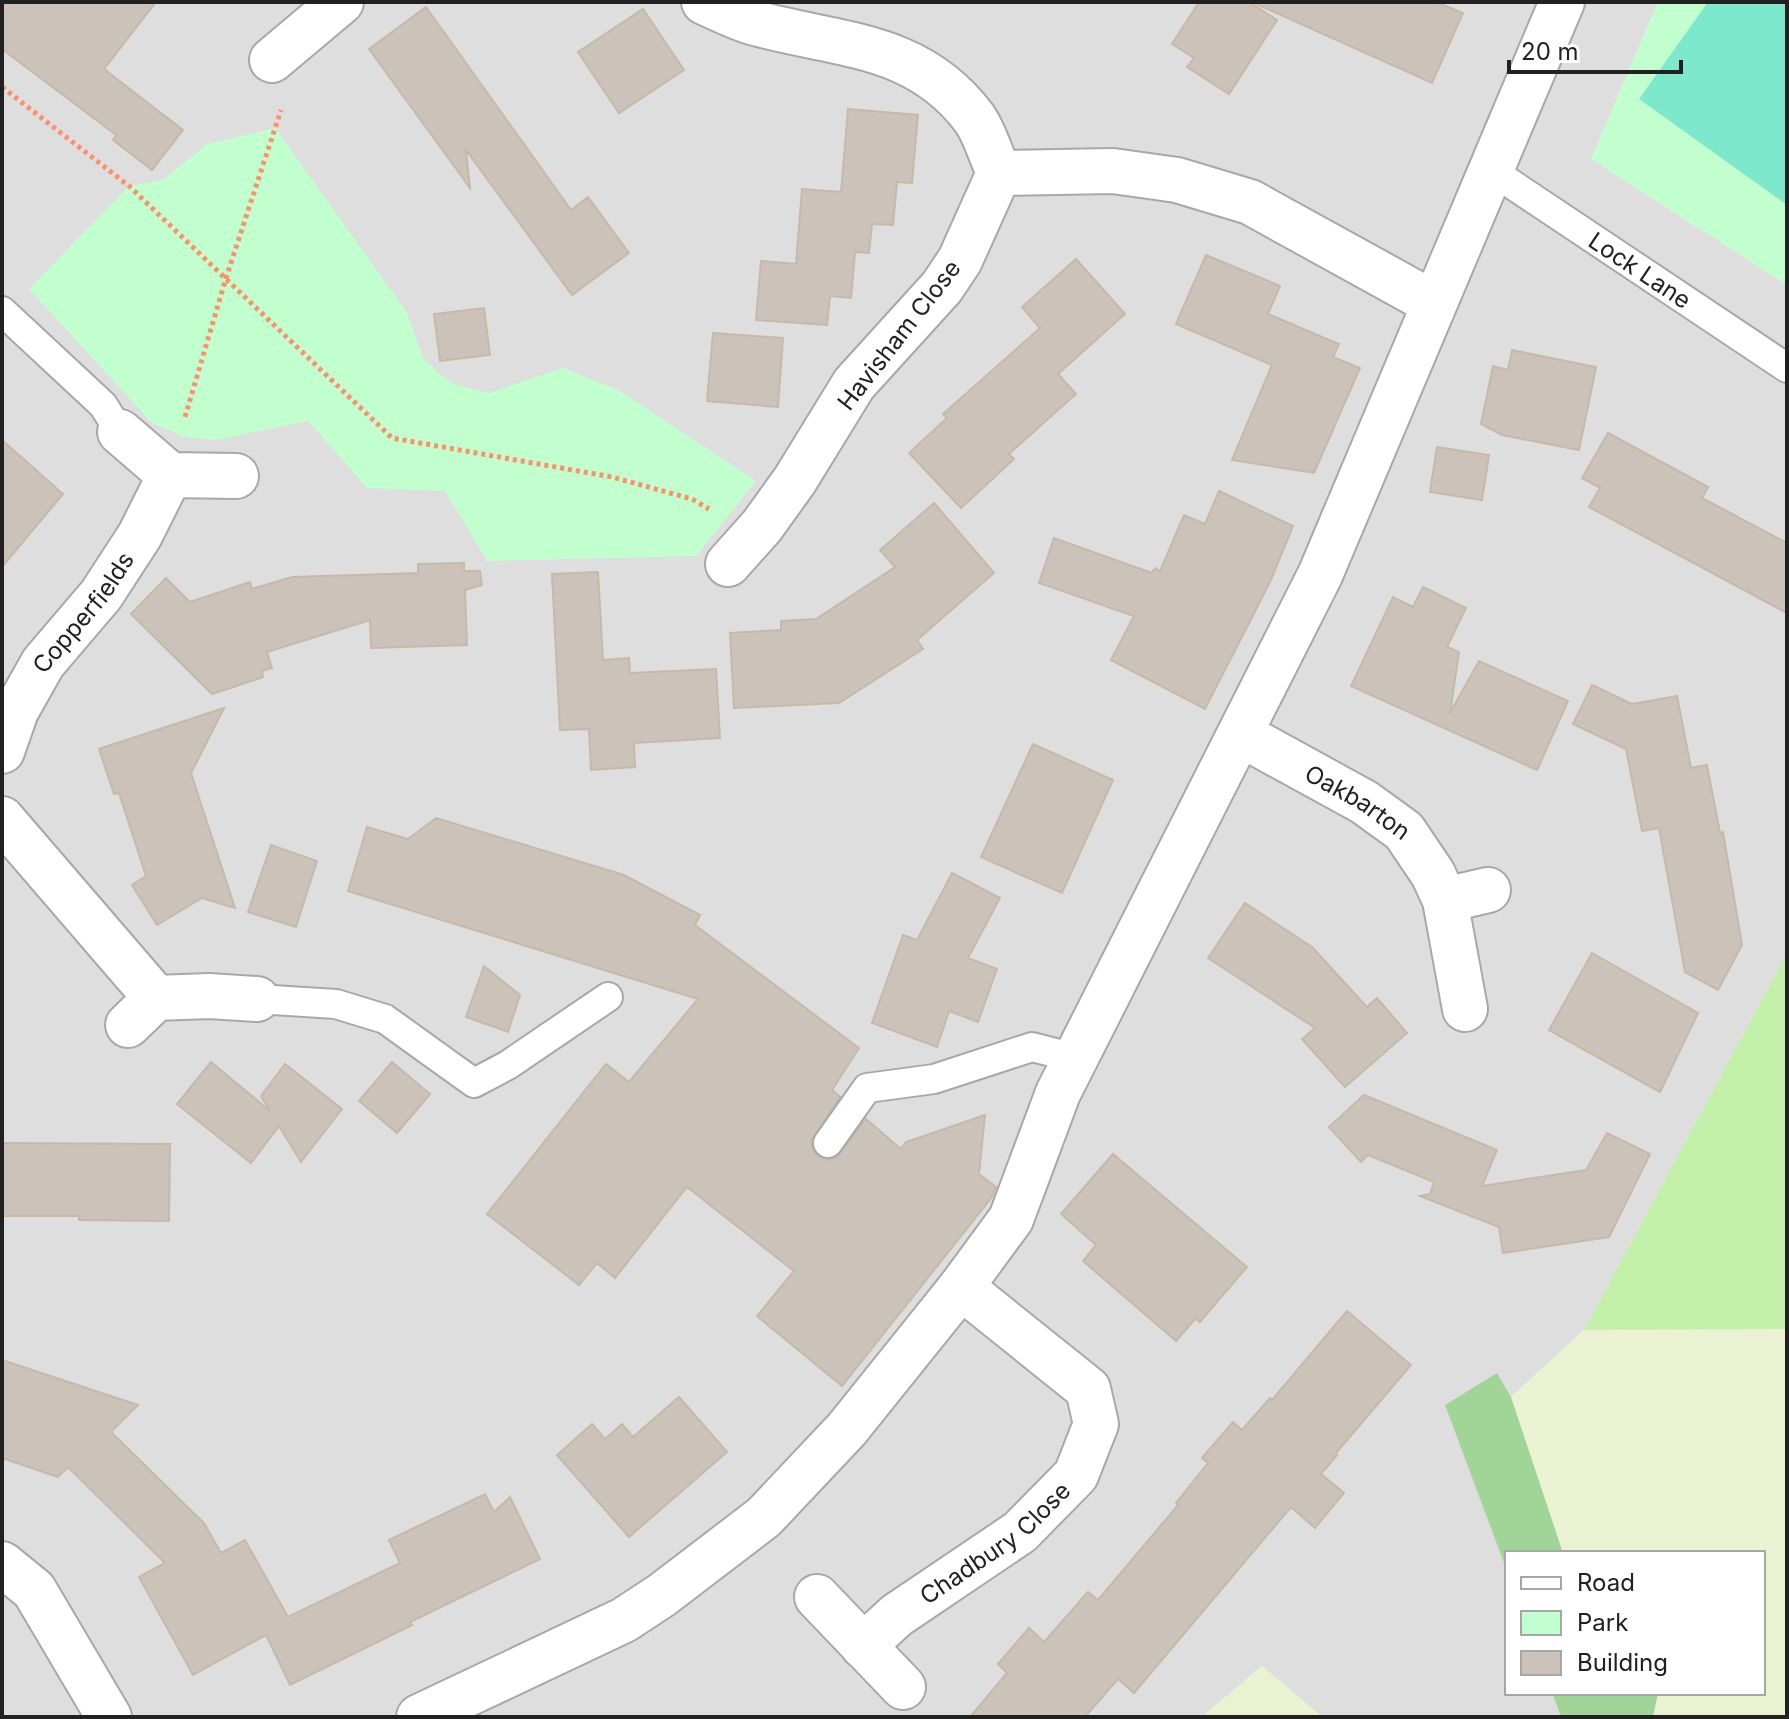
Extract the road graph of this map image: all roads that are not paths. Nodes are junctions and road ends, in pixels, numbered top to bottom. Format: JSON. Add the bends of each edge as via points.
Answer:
{"nodes":[{"id":1,"x":341,"y":2,"type":"edge"},
{"id":2,"x":704,"y":2,"type":"edge"},
{"id":3,"x":1562,"y":2,"type":"edge"},
{"id":4,"x":272,"y":60,"type":"road end"},
{"id":5,"x":1492,"y":171,"type":"junction"},
{"id":6,"x":999,"y":173,"type":"junction"},
{"id":7,"x":1433,"y":303,"type":"junction"},
{"id":8,"x":2,"y":311,"type":"edge"},
{"id":9,"x":1787,"y":368,"type":"edge"},
{"id":10,"x":120,"y":432,"type":"joint"},
{"id":11,"x":170,"y":475,"type":"junction"},
{"id":12,"x":236,"y":476,"type":"dead end"},
{"id":13,"x":740,"y":550,"type":"road end"},
{"id":14,"x":1240,"y":734,"type":"junction"},
{"id":15,"x":2,"y":751,"type":"edge"},
{"id":16,"x":2,"y":819,"type":"edge"},
{"id":17,"x":1488,"y":890,"type":"dead end"},
{"id":18,"x":1445,"y":900,"type":"junction"},
{"id":19,"x":608,"y":997,"type":"dead end"},
{"id":20,"x":257,"y":999,"type":"joint"},
{"id":21,"x":1465,"y":1009,"type":"dead end"},
{"id":22,"x":1075,"y":1058,"type":"junction"},
{"id":23,"x":828,"y":1143,"type":"dead end"},
{"id":24,"x":961,"y":1287,"type":"junction"},
{"id":25,"x":2,"y":1564,"type":"edge"},
{"id":26,"x":817,"y":1597,"type":"dead end"},
{"id":27,"x":863,"y":1646,"type":"junction"},
{"id":28,"x":903,"y":1687,"type":"dead end"},
{"id":29,"x":109,"y":1717,"type":"edge"},
{"id":30,"x":419,"y":1717,"type":"edge"}],
"edges":[{"from":1,"to":4,"type":"street"},
{"from":2,"to":6,"type":"street","via":[[752,23],[862,45],[910,63],[946,86],[976,119]]},
{"from":3,"to":5,"type":"street"},
{"from":5,"to":7,"type":"street"},
{"from":5,"to":9,"type":"lane","name":"Lock Lane"},
{"from":6,"to":7,"type":"street","via":[[1113,171],[1177,180],[1250,202]]},
{"from":6,"to":13,"type":"street","name":"Havisham Close","via":[[960,260],[942,287],[854,384],[795,480]]},
{"from":7,"to":14,"type":"street","via":[[1320,575]]},
{"from":8,"to":10,"type":"lane","via":[[103,405]]},
{"from":10,"to":11,"type":"street"},
{"from":11,"to":12,"type":"street"},
{"from":11,"to":15,"type":"street","name":"Copperfields","via":[[101,595],[43,663],[16,711]]},
{"from":14,"to":18,"type":"street","name":"Oakbarton","via":[[1364,802],[1404,831]]},
{"from":14,"to":22,"type":"street"},
{"from":16,"to":20,"type":"street","via":[[142,1012],[209,996]]},
{"from":17,"to":18,"type":"street"},
{"from":18,"to":21,"type":"street","name":"Oakbarton"},
{"from":19,"to":20,"type":"lane","via":[[474,1083],[385,1019],[336,1004]]},
{"from":22,"to":23,"type":"lane","via":[[1032,1047],[934,1079],[867,1088]]},
{"from":22,"to":24,"type":"street","via":[[1043,1127],[1011,1219]]},
{"from":24,"to":27,"type":"street","name":"Chadbury Close","via":[[1088,1389],[1096,1424],[1076,1475],[1020,1532],[897,1615]]},
{"from":24,"to":30,"type":"street","via":[[847,1429],[764,1517],[624,1620]]},
{"from":25,"to":29,"type":"street","via":[[34,1590]]},
{"from":26,"to":27,"type":"street"},
{"from":27,"to":28,"type":"street"}]}
